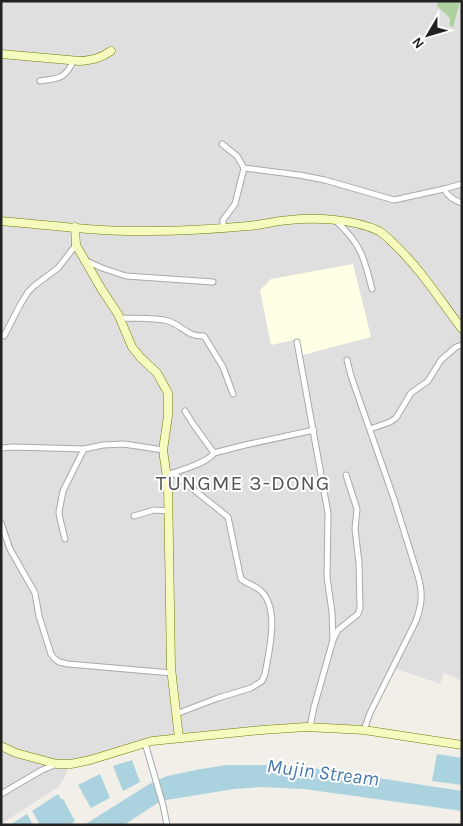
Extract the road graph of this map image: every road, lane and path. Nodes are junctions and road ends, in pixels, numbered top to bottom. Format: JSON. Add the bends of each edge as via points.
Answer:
{"nodes":[{"id":1,"x":111,"y":51,"type":"dead end"},
{"id":2,"x":1,"y":54,"type":"edge"},
{"id":3,"x":74,"y":60,"type":"junction"},
{"id":4,"x":40,"y":81,"type":"dead end"},
{"id":5,"x":222,"y":144,"type":"dead end"},
{"id":6,"x":244,"y":168,"type":"junction"},
{"id":7,"x":462,"y":184,"type":"edge"},
{"id":8,"x":444,"y":190,"type":"junction"},
{"id":9,"x":462,"y":203,"type":"edge"},
{"id":10,"x":336,"y":220,"type":"junction"},
{"id":11,"x":1,"y":221,"type":"edge"},
{"id":12,"x":75,"y":227,"type":"junction"},
{"id":13,"x":222,"y":228,"type":"junction"},
{"id":14,"x":76,"y":245,"type":"junction"},
{"id":15,"x":84,"y":259,"type":"junction"},
{"id":16,"x":213,"y":282,"type":"dead end"},
{"id":17,"x":372,"y":289,"type":"dead end"},
{"id":18,"x":120,"y":318,"type":"junction"},
{"id":19,"x":462,"y":329,"type":"edge"},
{"id":20,"x":4,"y":336,"type":"dead end"},
{"id":21,"x":297,"y":342,"type":"dead end"},
{"id":22,"x":462,"y":345,"type":"edge"},
{"id":23,"x":347,"y":360,"type":"dead end"},
{"id":24,"x":233,"y":394,"type":"dead end"},
{"id":25,"x":185,"y":411,"type":"dead end"},
{"id":26,"x":370,"y":429,"type":"junction"},
{"id":27,"x":314,"y":430,"type":"junction"},
{"id":28,"x":1,"y":448,"type":"edge"},
{"id":29,"x":84,"y":449,"type":"junction"},
{"id":30,"x":163,"y":450,"type":"junction"},
{"id":31,"x":214,"y":453,"type":"junction"},
{"id":32,"x":170,"y":474,"type":"junction"},
{"id":33,"x":346,"y":476,"type":"dead end"},
{"id":34,"x":168,"y":511,"type":"junction"},
{"id":35,"x":134,"y":516,"type":"dead end"},
{"id":36,"x":1,"y":523,"type":"edge"},
{"id":37,"x":65,"y":540,"type":"dead end"},
{"id":38,"x":333,"y":640,"type":"junction"},
{"id":39,"x":172,"y":673,"type":"junction"},
{"id":40,"x":176,"y":714,"type":"junction"},
{"id":41,"x":310,"y":727,"type":"junction"},
{"id":42,"x":364,"y":730,"type":"junction"},
{"id":43,"x":179,"y":738,"type":"junction"},
{"id":44,"x":145,"y":743,"type":"junction"},
{"id":45,"x":462,"y":745,"type":"edge"},
{"id":46,"x":1,"y":746,"type":"edge"},
{"id":47,"x":57,"y":764,"type":"junction"},
{"id":48,"x":1,"y":794,"type":"edge"},
{"id":49,"x":166,"y":825,"type":"edge"}],
"edges":[{"from":1,"to":3,"type":"street","via":[[92,60]]},
{"from":2,"to":3,"type":"street"},
{"from":3,"to":4,"type":"street","via":[[66,74]]},
{"from":5,"to":6,"type":"street","via":[[237,156]]},
{"from":6,"to":8,"type":"street","via":[[325,180],[394,200]]},
{"from":6,"to":13,"type":"street","via":[[235,204],[223,220]]},
{"from":7,"to":8,"type":"street"},
{"from":8,"to":9,"type":"street","via":[[448,196]]},
{"from":10,"to":13,"type":"street","via":[[314,218]]},
{"from":10,"to":17,"type":"street","via":[[360,249]]},
{"from":10,"to":19,"type":"street","via":[[380,232],[413,263]]},
{"from":11,"to":12,"type":"street"},
{"from":12,"to":13,"type":"street","via":[[147,231]]},
{"from":12,"to":14,"type":"street"},
{"from":14,"to":15,"type":"street"},
{"from":14,"to":20,"type":"street","via":[[58,268],[28,292]]},
{"from":15,"to":16,"type":"street","via":[[126,276]]},
{"from":15,"to":18,"type":"street"},
{"from":18,"to":24,"type":"street","via":[[170,321],[193,335],[204,336],[223,367]]},
{"from":18,"to":30,"type":"street","via":[[132,348],[157,372],[168,393]]},
{"from":21,"to":27,"type":"street"},
{"from":22,"to":26,"type":"street","via":[[440,360],[428,381],[411,393],[396,418]]},
{"from":23,"to":26,"type":"street"},
{"from":25,"to":31,"type":"street"},
{"from":26,"to":42,"type":"street","via":[[418,576],[422,598],[416,621]]},
{"from":27,"to":31,"type":"street"},
{"from":27,"to":38,"type":"street","via":[[328,513],[327,577]]},
{"from":28,"to":29,"type":"street"},
{"from":29,"to":30,"type":"street","via":[[124,444]]},
{"from":29,"to":37,"type":"street","via":[[63,492],[59,512]]},
{"from":30,"to":32,"type":"street"},
{"from":31,"to":32,"type":"street"},
{"from":32,"to":34,"type":"street"},
{"from":32,"to":40,"type":"street","via":[[228,517],[241,579],[263,592],[272,624],[262,681],[251,688]]},
{"from":33,"to":38,"type":"street","via":[[357,510],[360,608],[358,614],[338,630]]},
{"from":34,"to":35,"type":"street","via":[[154,510]]},
{"from":34,"to":39,"type":"street"},
{"from":36,"to":39,"type":"street","via":[[10,549],[35,593],[46,642],[54,658],[68,664]]},
{"from":38,"to":41,"type":"street"},
{"from":39,"to":40,"type":"street"},
{"from":40,"to":43,"type":"street"},
{"from":41,"to":42,"type":"street"},
{"from":41,"to":43,"type":"street"},
{"from":42,"to":45,"type":"street"},
{"from":43,"to":44,"type":"street"},
{"from":44,"to":47,"type":"street","via":[[90,760]]},
{"from":44,"to":49,"type":"street"},
{"from":46,"to":47,"type":"street"},
{"from":47,"to":48,"type":"street"}]}
